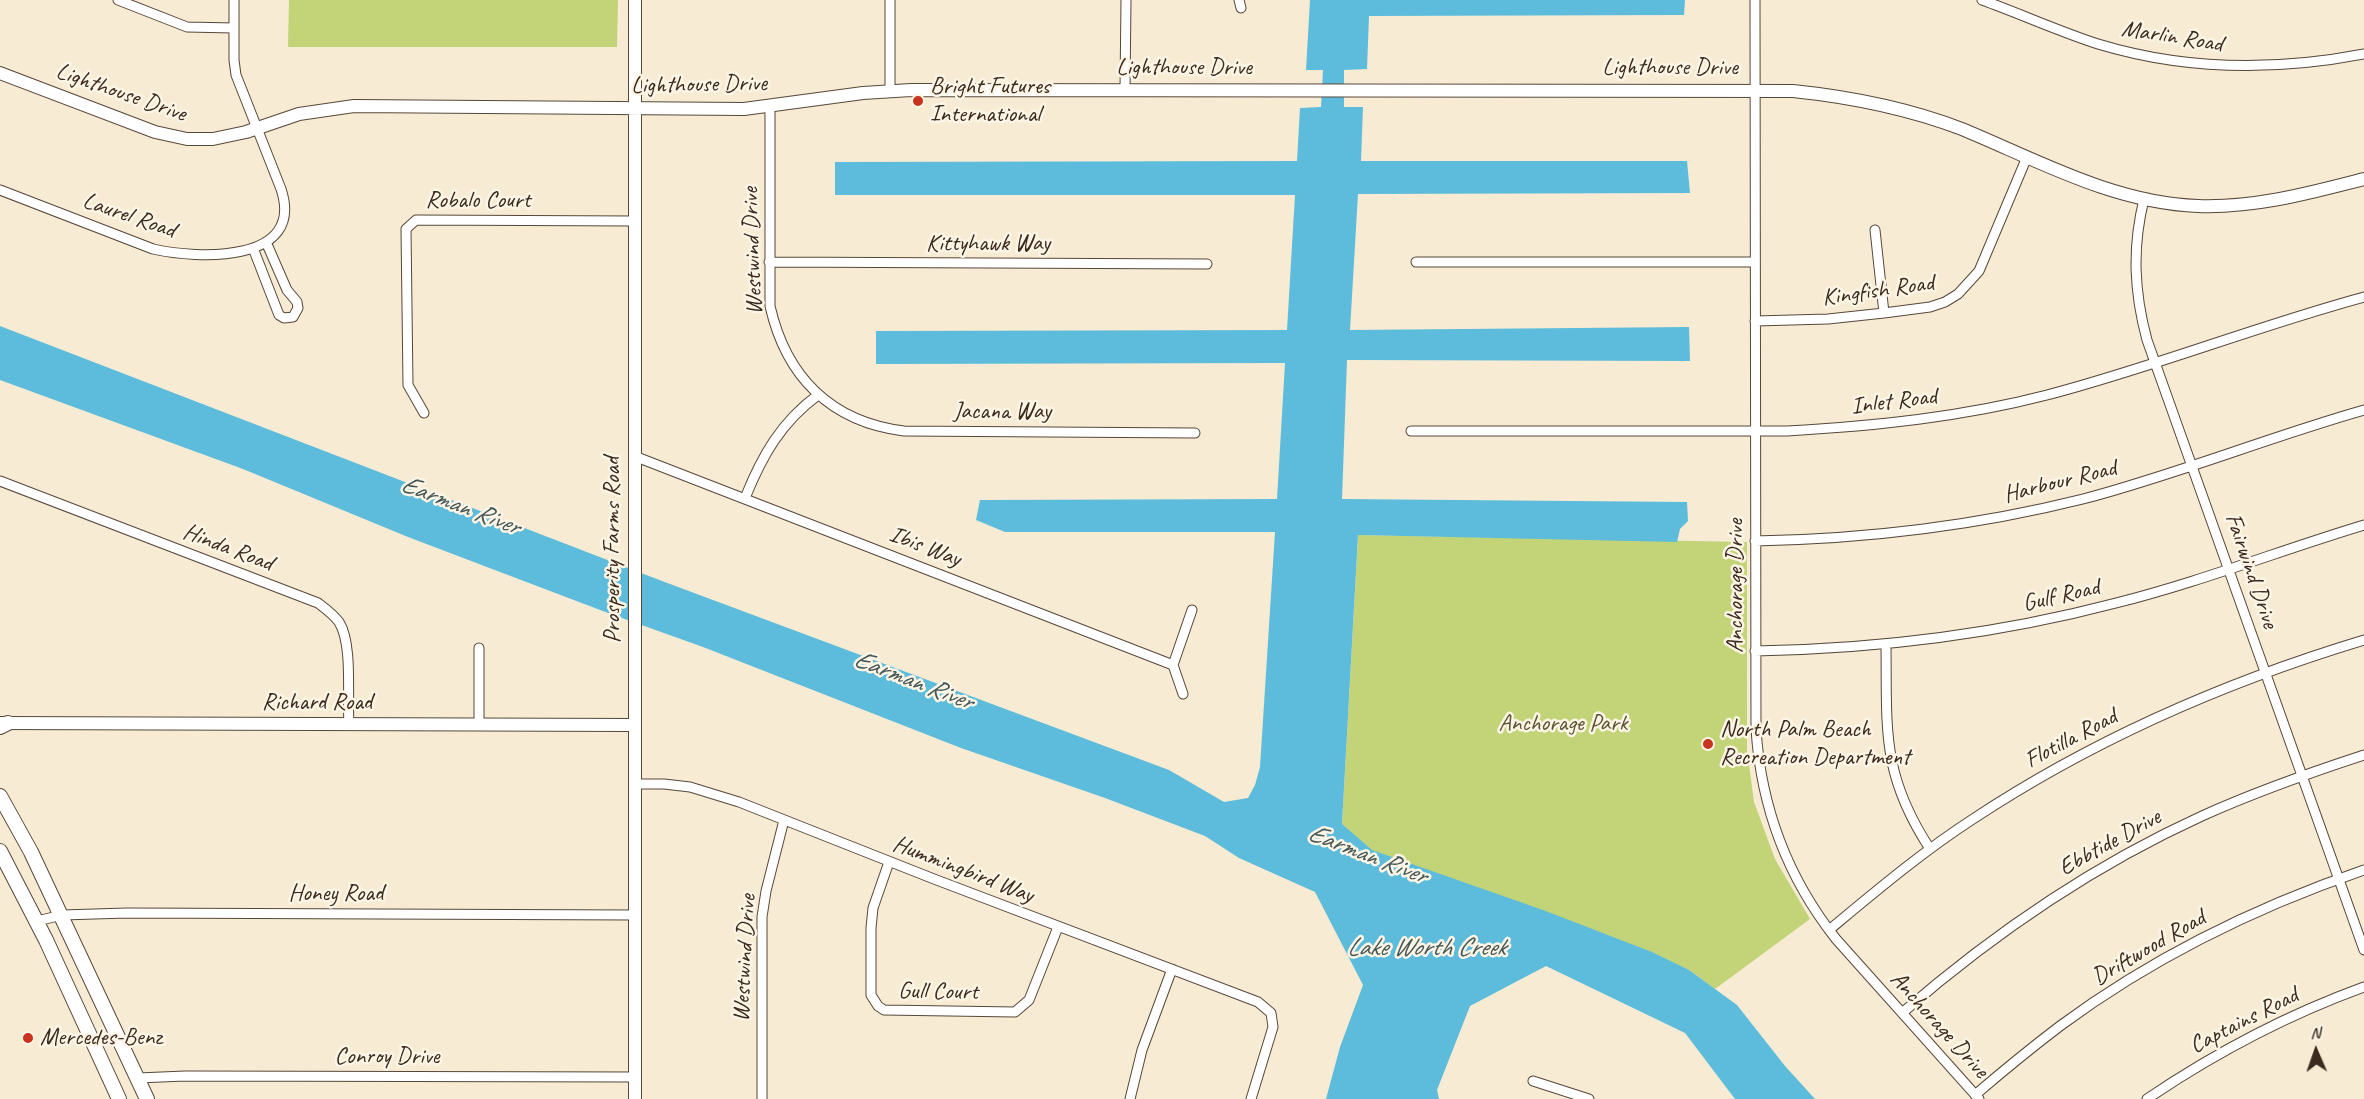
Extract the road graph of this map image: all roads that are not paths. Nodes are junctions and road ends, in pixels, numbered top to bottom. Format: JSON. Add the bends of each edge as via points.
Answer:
{"nodes":[{"id":1,"x":118,"y":0,"type":"edge"},
{"id":2,"x":234,"y":0,"type":"edge"},
{"id":3,"x":635,"y":0,"type":"edge"},
{"id":4,"x":890,"y":0,"type":"edge"},
{"id":5,"x":1125,"y":0,"type":"edge"},
{"id":6,"x":1755,"y":0,"type":"edge"},
{"id":7,"x":1982,"y":0,"type":"edge"},
{"id":8,"x":234,"y":28,"type":"junction"},
{"id":9,"x":2364,"y":54,"type":"edge"},
{"id":10,"x":0,"y":73,"type":"edge"},
{"id":11,"x":1755,"y":89,"type":"junction"},
{"id":12,"x":1125,"y":90,"type":"junction"},
{"id":13,"x":890,"y":91,"type":"junction"},
{"id":14,"x":634,"y":107,"type":"junction"},
{"id":15,"x":770,"y":107,"type":"junction"},
{"id":16,"x":256,"y":128,"type":"junction"},
{"id":17,"x":2027,"y":157,"type":"junction"},
{"id":18,"x":2364,"y":179,"type":"edge"},
{"id":19,"x":0,"y":190,"type":"edge"},
{"id":20,"x":2144,"y":199,"type":"junction"},
{"id":21,"x":634,"y":221,"type":"junction"},
{"id":22,"x":1875,"y":230,"type":"dead end"},
{"id":23,"x":266,"y":242,"type":"junction"},
{"id":24,"x":253,"y":248,"type":"junction"},
{"id":25,"x":769,"y":262,"type":"junction"},
{"id":26,"x":1416,"y":262,"type":"dead end"},
{"id":27,"x":1755,"y":262,"type":"junction"},
{"id":28,"x":1206,"y":264,"type":"dead end"},
{"id":29,"x":2364,"y":297,"type":"edge"},
{"id":30,"x":1884,"y":313,"type":"junction"},
{"id":31,"x":1755,"y":321,"type":"junction"},
{"id":32,"x":2156,"y":362,"type":"junction"},
{"id":33,"x":818,"y":395,"type":"junction"},
{"id":34,"x":2364,"y":410,"type":"edge"},
{"id":35,"x":424,"y":413,"type":"dead end"},
{"id":36,"x":1411,"y":431,"type":"dead end"},
{"id":37,"x":1755,"y":431,"type":"junction"},
{"id":38,"x":1195,"y":433,"type":"dead end"},
{"id":39,"x":634,"y":456,"type":"junction"},
{"id":40,"x":2193,"y":465,"type":"junction"},
{"id":41,"x":0,"y":482,"type":"edge"},
{"id":42,"x":745,"y":498,"type":"junction"},
{"id":43,"x":2364,"y":525,"type":"edge"},
{"id":44,"x":1755,"y":541,"type":"junction"},
{"id":45,"x":2229,"y":568,"type":"junction"},
{"id":46,"x":1192,"y":610,"type":"dead end"},
{"id":47,"x":2364,"y":640,"type":"edge"},
{"id":48,"x":1886,"y":644,"type":"junction"},
{"id":49,"x":479,"y":648,"type":"dead end"},
{"id":50,"x":1755,"y":651,"type":"junction"},
{"id":51,"x":1173,"y":665,"type":"junction"},
{"id":52,"x":2266,"y":672,"type":"junction"},
{"id":53,"x":1183,"y":694,"type":"dead end"},
{"id":54,"x":3,"y":724,"type":"edge"},
{"id":55,"x":349,"y":724,"type":"junction"},
{"id":56,"x":479,"y":725,"type":"junction"},
{"id":57,"x":634,"y":725,"type":"junction"},
{"id":58,"x":2364,"y":755,"type":"edge"},
{"id":59,"x":2302,"y":776,"type":"junction"},
{"id":60,"x":634,"y":784,"type":"junction"},
{"id":61,"x":0,"y":796,"type":"edge"},
{"id":62,"x":784,"y":820,"type":"junction"},
{"id":63,"x":1930,"y":849,"type":"junction"},
{"id":64,"x":0,"y":850,"type":"edge"},
{"id":65,"x":889,"y":862,"type":"junction"},
{"id":66,"x":2364,"y":870,"type":"edge"},
{"id":67,"x":2339,"y":879,"type":"junction"},
{"id":68,"x":62,"y":915,"type":"junction"},
{"id":69,"x":635,"y":915,"type":"junction"},
{"id":70,"x":37,"y":921,"type":"junction"},
{"id":71,"x":1058,"y":927,"type":"junction"},
{"id":72,"x":1829,"y":930,"type":"junction"},
{"id":73,"x":2364,"y":950,"type":"edge"},
{"id":74,"x":1172,"y":969,"type":"junction"},
{"id":75,"x":2364,"y":987,"type":"edge"},
{"id":76,"x":1902,"y":1013,"type":"junction"},
{"id":77,"x":635,"y":1077,"type":"junction"},
{"id":78,"x":138,"y":1078,"type":"junction"},
{"id":79,"x":1533,"y":1080,"type":"dead end"},
{"id":80,"x":1977,"y":1097,"type":"edge"},
{"id":81,"x":118,"y":1099,"type":"edge"},
{"id":82,"x":147,"y":1099,"type":"edge"},
{"id":83,"x":635,"y":1099,"type":"edge"},
{"id":84,"x":762,"y":1099,"type":"edge"},
{"id":85,"x":1130,"y":1099,"type":"edge"},
{"id":86,"x":1251,"y":1099,"type":"edge"},
{"id":87,"x":1588,"y":1099,"type":"edge"},
{"id":88,"x":2147,"y":1099,"type":"edge"}],
"edges":[{"from":1,"to":8,"type":"street","via":[[187,27]]},
{"from":2,"to":8,"type":"street"},
{"from":3,"to":14,"type":"street","name":"Prosperity Farms Road"},
{"from":4,"to":13,"type":"street"},
{"from":5,"to":12,"type":"street"},
{"from":6,"to":11,"type":"street","name":"Anchorage Drive"},
{"from":7,"to":9,"type":"street","name":"Marlin Road","via":[[2100,44],[2167,59],[2265,66]]},
{"from":8,"to":16,"type":"street","via":[[236,75]]},
{"from":10,"to":16,"type":"street","name":"Lighthouse Drive","via":[[174,137],[213,138]]},
{"from":11,"to":12,"type":"street","name":"Lighthouse Drive"},
{"from":11,"to":17,"type":"street","name":"Lighthouse Drive","via":[[1828,94],[1895,107]]},
{"from":11,"to":27,"type":"street","name":"Anchorage Drive"},
{"from":12,"to":13,"type":"street","name":"Lighthouse Drive"},
{"from":13,"to":15,"type":"street","name":"Lighthouse Drive"},
{"from":14,"to":15,"type":"street","name":"Lighthouse Drive"},
{"from":14,"to":16,"type":"street","name":"Lighthouse Drive","via":[[354,106],[299,114]]},
{"from":14,"to":21,"type":"street","name":"Prosperity Farms Road"},
{"from":15,"to":25,"type":"street","name":"Westwind Drive"},
{"from":16,"to":23,"type":"street","via":[[285,203],[281,224]]},
{"from":17,"to":20,"type":"street","name":"Lighthouse Drive","via":[[2091,184]]},
{"from":17,"to":30,"type":"street","name":"Kingfish Road","via":[[1970,284],[1938,305]]},
{"from":18,"to":20,"type":"street","name":"Lighthouse Drive","via":[[2253,204],[2198,206]]},
{"from":19,"to":24,"type":"street","name":"Laurel Road","via":[[153,249],[213,255]]},
{"from":20,"to":32,"type":"street","name":"Fairwind Drive","via":[[2136,240],[2136,291]]},
{"from":21,"to":35,"type":"street","name":"Robalo Court","via":[[416,220],[410,224],[406,229],[408,386]]},
{"from":21,"to":39,"type":"street","name":"Prosperity Farms Road"},
{"from":22,"to":30,"type":"street"},
{"from":23,"to":24,"type":"street","name":"Laurel Road"},
{"from":23,"to":24,"type":"street","via":[[287,290],[297,302],[293,317],[279,315]]},
{"from":25,"to":28,"type":"street","name":"Kittyhawk Way"},
{"from":25,"to":33,"type":"street","name":"Westwind Drive","via":[[771,306],[781,344]]},
{"from":26,"to":27,"type":"street"},
{"from":27,"to":31,"type":"street","name":"Anchorage Drive"},
{"from":29,"to":32,"type":"street","name":"Inlet Road"},
{"from":30,"to":31,"type":"street","name":"Kingfish Road"},
{"from":31,"to":37,"type":"street","name":"Anchorage Drive"},
{"from":32,"to":37,"type":"street","name":"Inlet Road","via":[[2045,395],[1959,413],[1838,428]]},
{"from":32,"to":40,"type":"street","name":"Fairwind Drive"},
{"from":33,"to":38,"type":"street","name":"Jacana Way","via":[[857,420],[904,431]]},
{"from":33,"to":42,"type":"street","via":[[779,432],[756,469]]},
{"from":34,"to":40,"type":"street","name":"Harbour Road"},
{"from":36,"to":37,"type":"street","name":"Inlet Road"},
{"from":37,"to":44,"type":"street","name":"Anchorage Drive"},
{"from":39,"to":42,"type":"street","name":"Ibis Way"},
{"from":39,"to":57,"type":"street","name":"Prosperity Farms Road"},
{"from":40,"to":44,"type":"street","name":"Harbour Road","via":[[2084,498],[1974,522],[1862,536]]},
{"from":40,"to":45,"type":"street","name":"Fairwind Drive"},
{"from":41,"to":55,"type":"street","name":"Hinda Road","via":[[318,603],[333,614],[346,641]]},
{"from":42,"to":51,"type":"street","name":"Ibis Way"},
{"from":43,"to":45,"type":"street","name":"Gulf Road"},
{"from":44,"to":50,"type":"street","name":"Anchorage Drive"},
{"from":45,"to":48,"type":"street","name":"Gulf Road","via":[[2058,618]]},
{"from":45,"to":52,"type":"street","name":"Fairwind Drive"},
{"from":46,"to":51,"type":"street"},
{"from":47,"to":52,"type":"street","name":"Flotilla Road"},
{"from":48,"to":50,"type":"street","name":"Gulf Road"},
{"from":48,"to":63,"type":"street","via":[[1886,720],[1892,767],[1905,805]]},
{"from":49,"to":56,"type":"street"},
{"from":50,"to":72,"type":"street","name":"Anchorage Drive","via":[[1757,756],[1767,809],[1798,884]]},
{"from":51,"to":53,"type":"street"},
{"from":52,"to":59,"type":"street","name":"Fairwind Drive"},
{"from":52,"to":63,"type":"street","name":"Flotilla Road","via":[[2164,713],[2078,756]]},
{"from":54,"to":55,"type":"street","name":"Richard Road"},
{"from":55,"to":56,"type":"street","name":"Richard Road"},
{"from":56,"to":57,"type":"street","name":"Richard Road"},
{"from":57,"to":60,"type":"street","name":"Prosperity Farms Road"},
{"from":58,"to":59,"type":"street","name":"Ebbtide Drive"},
{"from":59,"to":67,"type":"street","name":"Fairwind Drive"},
{"from":59,"to":76,"type":"street","name":"Ebbtide Drive","via":[[2202,816],[2061,892],[1972,954]]},
{"from":60,"to":62,"type":"street","name":"Hummingbird Way","via":[[690,787]]},
{"from":60,"to":69,"type":"street","name":"Prosperity Farms Road"},
{"from":61,"to":68,"type":"main road"},
{"from":62,"to":65,"type":"street","name":"Hummingbird Way"},
{"from":62,"to":84,"type":"street","name":"Westwind Drive","via":[[762,917]]},
{"from":63,"to":72,"type":"street","name":"Flotilla Road"},
{"from":64,"to":70,"type":"main road"},
{"from":65,"to":71,"type":"street","name":"Hummingbird Way"},
{"from":65,"to":71,"type":"street","name":"Gull Court","via":[[876,898],[871,928],[871,995],[884,1010],[1015,1012],[1029,1000]]},
{"from":66,"to":67,"type":"street","name":"Driftwood Road"},
{"from":67,"to":73,"type":"street","name":"Fairwind Drive"},
{"from":67,"to":80,"type":"street","name":"Driftwood Road","via":[[2240,920],[2143,971],[2062,1024]]},
{"from":68,"to":69,"type":"street","name":"Honey Road"},
{"from":68,"to":70,"type":"street","name":"Honey Road"},
{"from":68,"to":78,"type":"main road"},
{"from":69,"to":77,"type":"street","name":"Prosperity Farms Road"},
{"from":70,"to":81,"type":"main road"},
{"from":71,"to":74,"type":"street","name":"Hummingbird Way"},
{"from":72,"to":76,"type":"street","name":"Anchorage Drive"},
{"from":74,"to":85,"type":"street","via":[[1142,1050]]},
{"from":74,"to":86,"type":"street","name":"Hummingbird Way","via":[[1258,1002],[1271,1013],[1273,1027]]},
{"from":75,"to":88,"type":"street","name":"Captains Road","via":[[2249,1037]]},
{"from":76,"to":80,"type":"street","name":"Anchorage Drive"},
{"from":77,"to":78,"type":"street","name":"Conroy Drive"},
{"from":77,"to":83,"type":"street","name":"Prosperity Farms Road"},
{"from":78,"to":82,"type":"main road"},
{"from":79,"to":87,"type":"street"}]}
